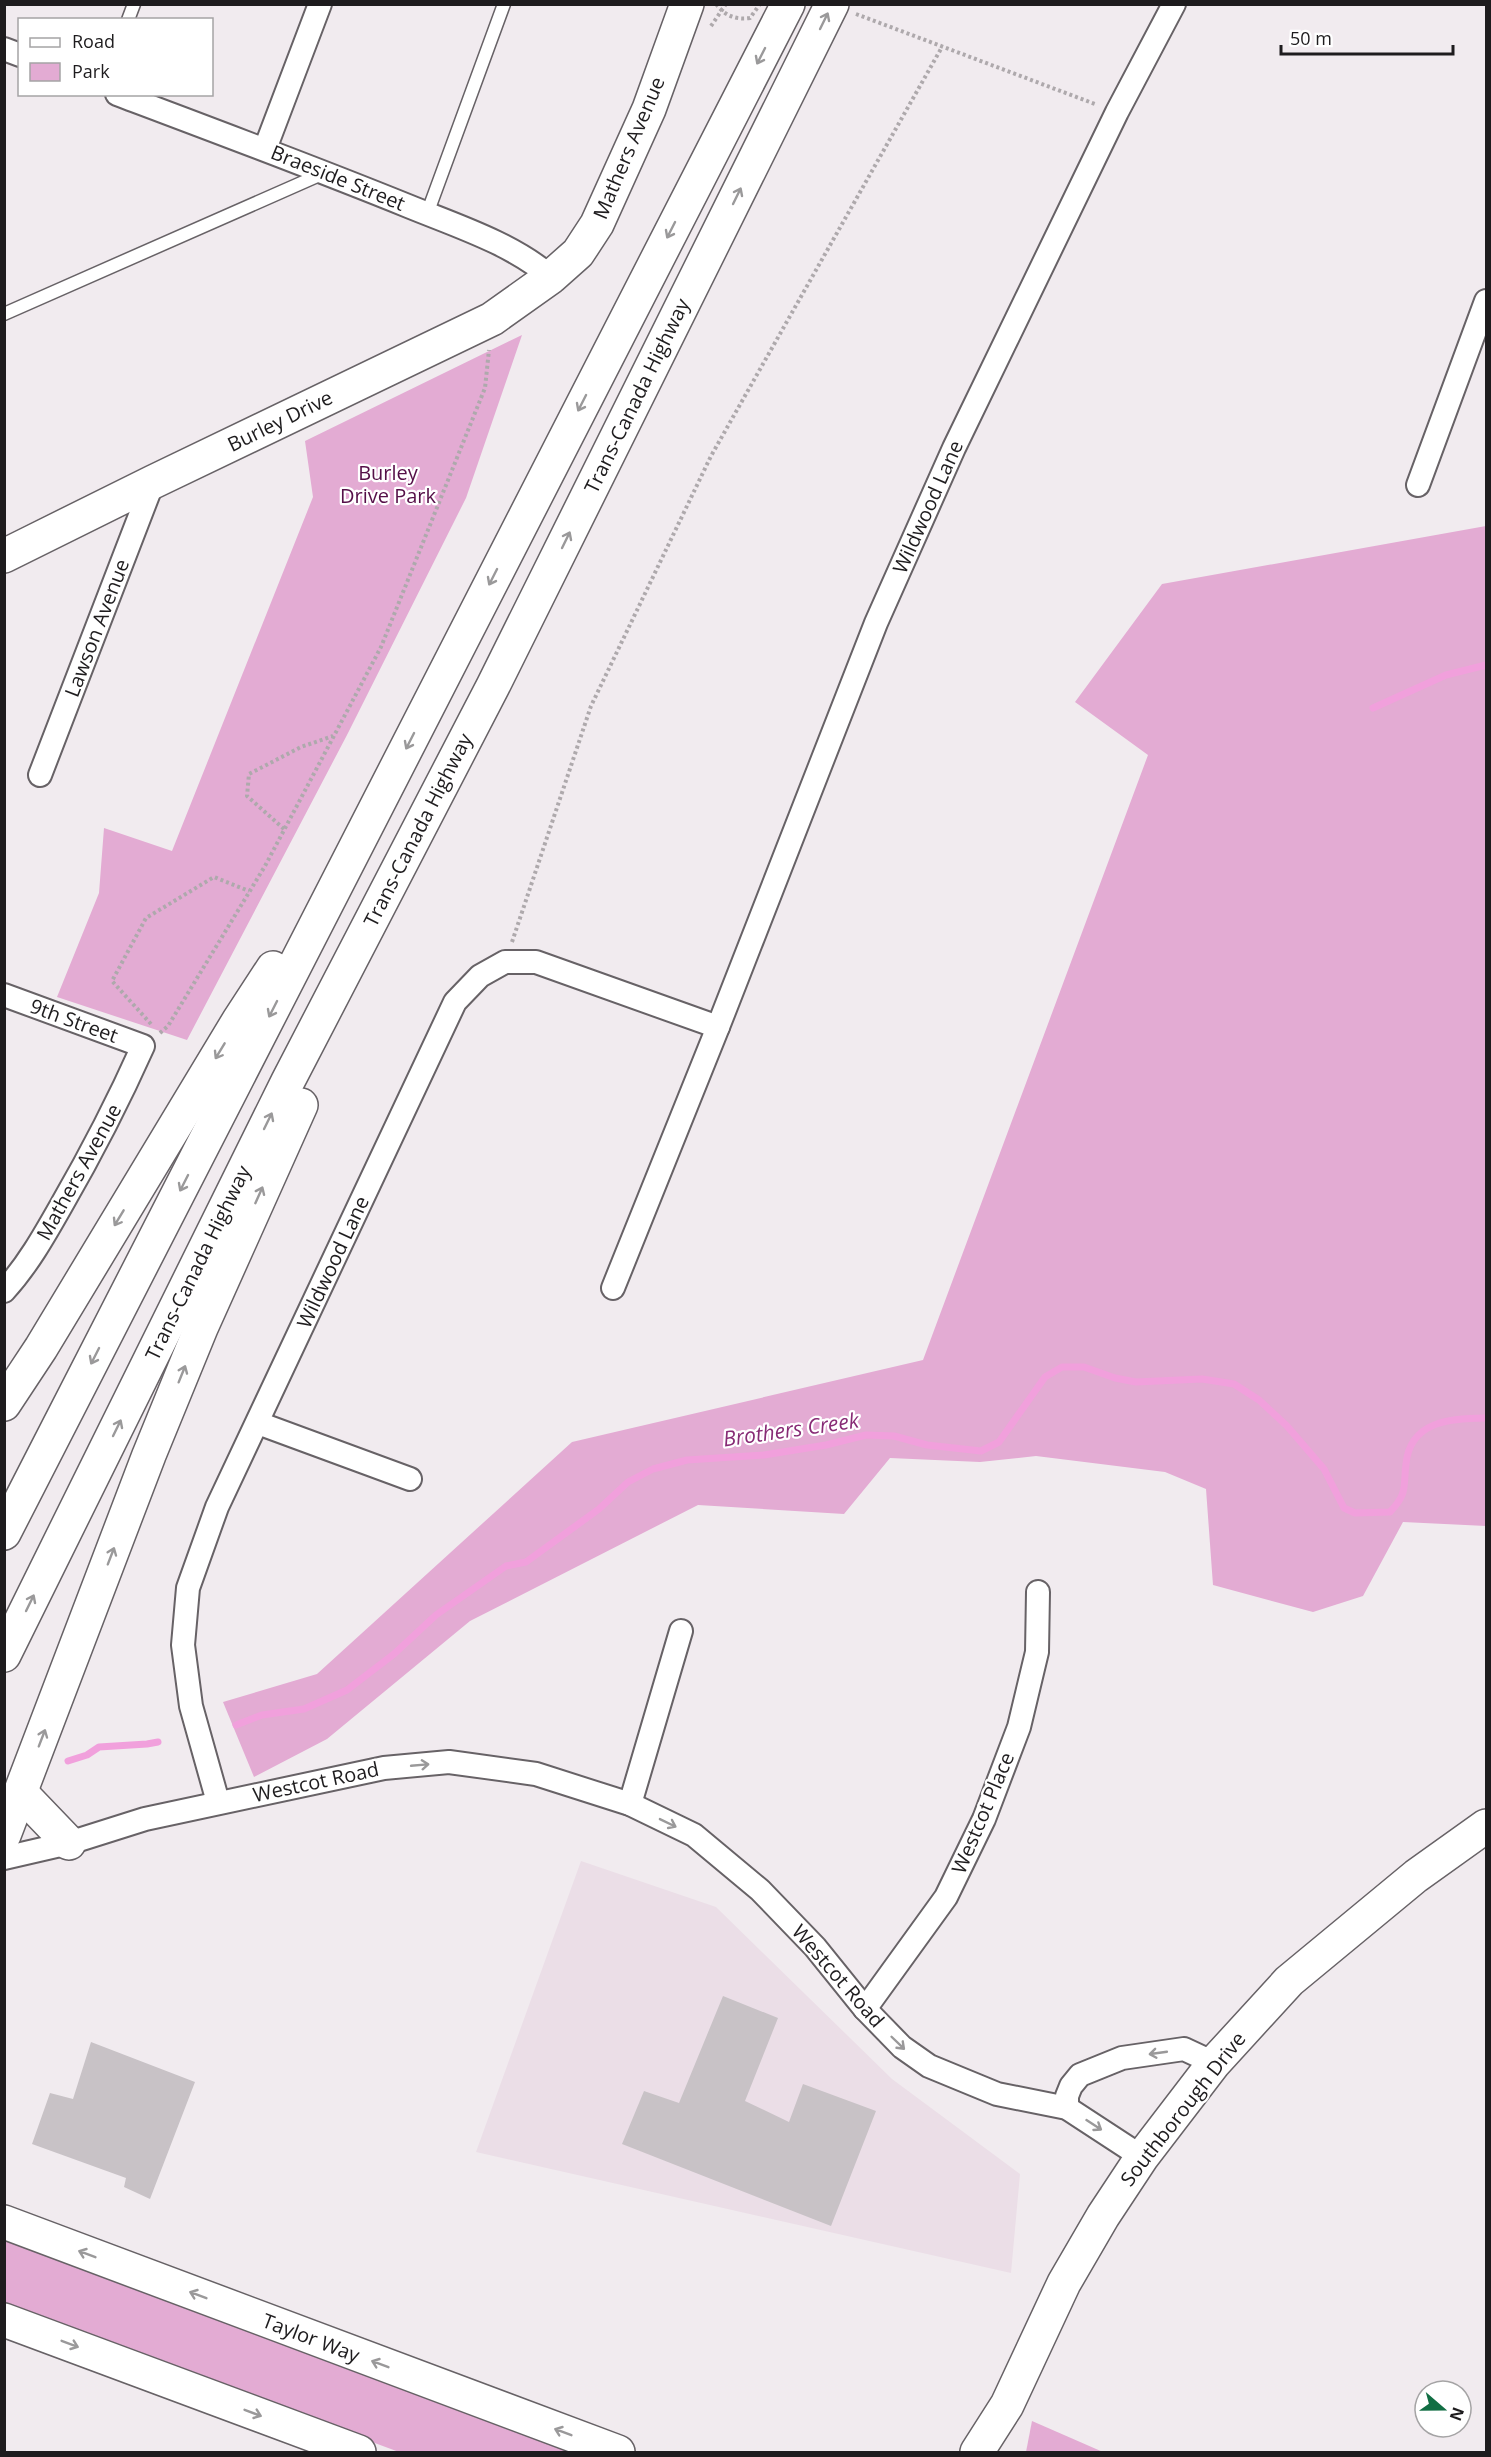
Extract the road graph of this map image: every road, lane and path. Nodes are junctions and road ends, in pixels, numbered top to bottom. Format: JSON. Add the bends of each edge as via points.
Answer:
{"nodes":[{"id":1,"x":320,"y":4,"type":"edge"},
{"id":2,"x":504,"y":4,"type":"edge"},
{"id":3,"x":687,"y":4,"type":"edge"},
{"id":4,"x":716,"y":4,"type":"edge"},
{"id":5,"x":760,"y":4,"type":"edge"},
{"id":6,"x":788,"y":4,"type":"edge"},
{"id":7,"x":1174,"y":4,"type":"edge"},
{"id":8,"x":843,"y":9,"type":"edge"},
{"id":9,"x":942,"y":47,"type":"junction"},
{"id":10,"x":122,"y":96,"type":"edge"},
{"id":11,"x":1117,"y":112,"type":"junction"},
{"id":12,"x":264,"y":149,"type":"junction"},
{"id":13,"x":325,"y":172,"type":"junction"},
{"id":14,"x":426,"y":214,"type":"junction"},
{"id":15,"x":551,"y":277,"type":"junction"},
{"id":16,"x":1486,"y":301,"type":"edge"},
{"id":17,"x":4,"y":314,"type":"edge"},
{"id":18,"x":492,"y":319,"type":"junction"},
{"id":19,"x":153,"y":482,"type":"junction"},
{"id":20,"x":1418,"y":485,"type":"dead end"},
{"id":21,"x":4,"y":556,"type":"edge"},
{"id":22,"x":493,"y":686,"type":"junction"},
{"id":23,"x":333,"y":736,"type":"junction"},
{"id":24,"x":40,"y":775,"type":"dead end"},
{"id":25,"x":366,"y":826,"type":"junction"},
{"id":26,"x":285,"y":829,"type":"junction"},
{"id":27,"x":250,"y":891,"type":"junction"},
{"id":28,"x":505,"y":962,"type":"junction"},
{"id":29,"x":4,"y":995,"type":"edge"},
{"id":30,"x":718,"y":1027,"type":"junction"},
{"id":31,"x":151,"y":1040,"type":"junction"},
{"id":32,"x":613,"y":1288,"type":"dead end"},
{"id":33,"x":4,"y":1291,"type":"edge"},
{"id":34,"x":4,"y":1404,"type":"edge"},
{"id":35,"x":258,"y":1423,"type":"junction"},
{"id":36,"x":410,"y":1479,"type":"dead end"},
{"id":37,"x":4,"y":1533,"type":"edge"},
{"id":38,"x":1038,"y":1592,"type":"dead end"},
{"id":39,"x":681,"y":1631,"type":"dead end"},
{"id":40,"x":4,"y":1655,"type":"edge"},
{"id":41,"x":21,"y":1793,"type":"junction"},
{"id":42,"x":218,"y":1803,"type":"junction"},
{"id":43,"x":630,"y":1804,"type":"junction"},
{"id":44,"x":1486,"y":1826,"type":"edge"},
{"id":45,"x":4,"y":1835,"type":"edge"},
{"id":46,"x":69,"y":1843,"type":"junction"},
{"id":47,"x":4,"y":1858,"type":"edge"},
{"id":48,"x":865,"y":2009,"type":"junction"},
{"id":49,"x":1214,"y":2063,"type":"junction"},
{"id":50,"x":1067,"y":2108,"type":"junction"},
{"id":51,"x":1142,"y":2157,"type":"junction"},
{"id":52,"x":4,"y":2222,"type":"edge"},
{"id":53,"x":4,"y":2320,"type":"edge"},
{"id":54,"x":1007,"y":2405,"type":"junction"},
{"id":55,"x":359,"y":2452,"type":"edge"},
{"id":56,"x":618,"y":2452,"type":"edge"},
{"id":57,"x":977,"y":2452,"type":"edge"},
{"id":58,"x":996,"y":2452,"type":"edge"}],
"edges":[{"from":1,"to":12,"type":"street"},
{"from":2,"to":14,"type":"lane"},
{"from":3,"to":15,"type":"main road","name":"Mathers Avenue","via":[[649,109],[597,224],[578,253]]},
{"from":4,"to":5,"type":"path","bridge":true,"via":[[739,19],[750,18]]},
{"from":6,"to":25,"type":"main road","one_way":true},
{"from":7,"to":11,"type":"street","name":"Wildwood Lane"},
{"from":8,"to":9,"type":"path"},
{"from":22,"to":8,"type":"main road","name":"Trans-Canada Highway","one_way":true},
{"from":9,"to":11,"type":"path"},
{"from":9,"to":28,"type":"path","via":[[711,456],[596,695]]},
{"from":10,"to":12,"type":"street","name":"Braeside Street"},
{"from":11,"to":30,"type":"street","name":"Wildwood Lane","via":[[954,448],[876,623]]},
{"from":12,"to":13,"type":"street","name":"Braeside Street"},
{"from":13,"to":14,"type":"street","name":"Braeside Street"},
{"from":13,"to":17,"type":"lane"},
{"from":14,"to":15,"type":"street","name":"Braeside Street","via":[[501,245],[532,261]]},
{"from":15,"to":18,"type":"main road","name":"Burley Drive"},
{"from":16,"to":20,"type":"street"},
{"from":18,"to":19,"type":"main road","name":"Burley Drive"},
{"from":18,"to":23,"type":"path","via":[[485,388],[381,647]]},
{"from":19,"to":21,"type":"main road","name":"Burley Drive"},
{"from":19,"to":24,"type":"street","name":"Lawson Avenue"},
{"from":40,"to":22,"type":"main road","name":"Trans-Canada Highway","one_way":true,"via":[[293,1071]]},
{"from":41,"to":22,"type":"main road","one_way":true,"via":[[201,1328]]},
{"from":23,"to":26,"type":"path"},
{"from":23,"to":26,"type":"path","via":[[301,747],[249,774],[247,796]]},
{"from":25,"to":34,"type":"main road","one_way":true,"via":[[239,1020]]},
{"from":25,"to":37,"type":"main road","one_way":true},
{"from":26,"to":27,"type":"path"},
{"from":27,"to":31,"type":"path","via":[[168,1026]]},
{"from":27,"to":31,"type":"path","via":[[214,877],[146,918],[112,981]]},
{"from":28,"to":30,"type":"street","name":"Wildwood Lane","via":[[536,962]]},
{"from":28,"to":35,"type":"street","name":"Wildwood Lane","via":[[480,976],[455,1002]]},
{"from":29,"to":31,"type":"street","name":"9th Street"},
{"from":30,"to":32,"type":"street","name":"Wildwood Lane"},
{"from":31,"to":33,"type":"street","name":"Mathers Avenue","via":[[67,1196],[31,1257]]},
{"from":35,"to":36,"type":"street"},
{"from":35,"to":42,"type":"street","name":"Wildwood Lane","via":[[217,1507],[188,1588],[183,1645],[191,1706]]},
{"from":38,"to":48,"type":"street","name":"Westcot Place","via":[[1035,1663],[1019,1727],[984,1819],[946,1897]]},
{"from":39,"to":43,"type":"street"},
{"from":41,"to":45,"type":"main road"},
{"from":41,"to":46,"type":"main road"},
{"from":42,"to":43,"type":"street","name":"Westcot Road","one_way":true,"via":[[384,1768],[449,1762],[536,1774]]},
{"from":42,"to":46,"type":"street","name":"Westcot Road","via":[[145,1818]]},
{"from":43,"to":48,"type":"street","name":"Westcot Road","one_way":true,"via":[[694,1835],[760,1890],[815,1947]]},
{"from":44,"to":49,"type":"main road","name":"Southborough Drive","via":[[1416,1876],[1289,1981]]},
{"from":46,"to":47,"type":"street","name":"Westcot Road"},
{"from":48,"to":50,"type":"street","name":"Westcot Road","one_way":true,"via":[[902,2047],[929,2066],[997,2094]]},
{"from":49,"to":50,"type":"street","one_way":true,"via":[[1184,2049],[1122,2058],[1080,2075],[1067,2096]]},
{"from":49,"to":51,"type":"main road","name":"Southborough Drive"},
{"from":50,"to":51,"type":"street","name":"Westcot Road","one_way":true},
{"from":51,"to":54,"type":"main road","name":"Southborough Drive","via":[[1064,2283]]},
{"from":56,"to":52,"type":"main road","name":"Taylor Way","one_way":true},
{"from":53,"to":55,"type":"main road","one_way":true},
{"from":54,"to":57,"type":"main road","name":"Southborough Drive"},
{"from":54,"to":58,"type":"main road","name":"Southborough Drive"}]}
